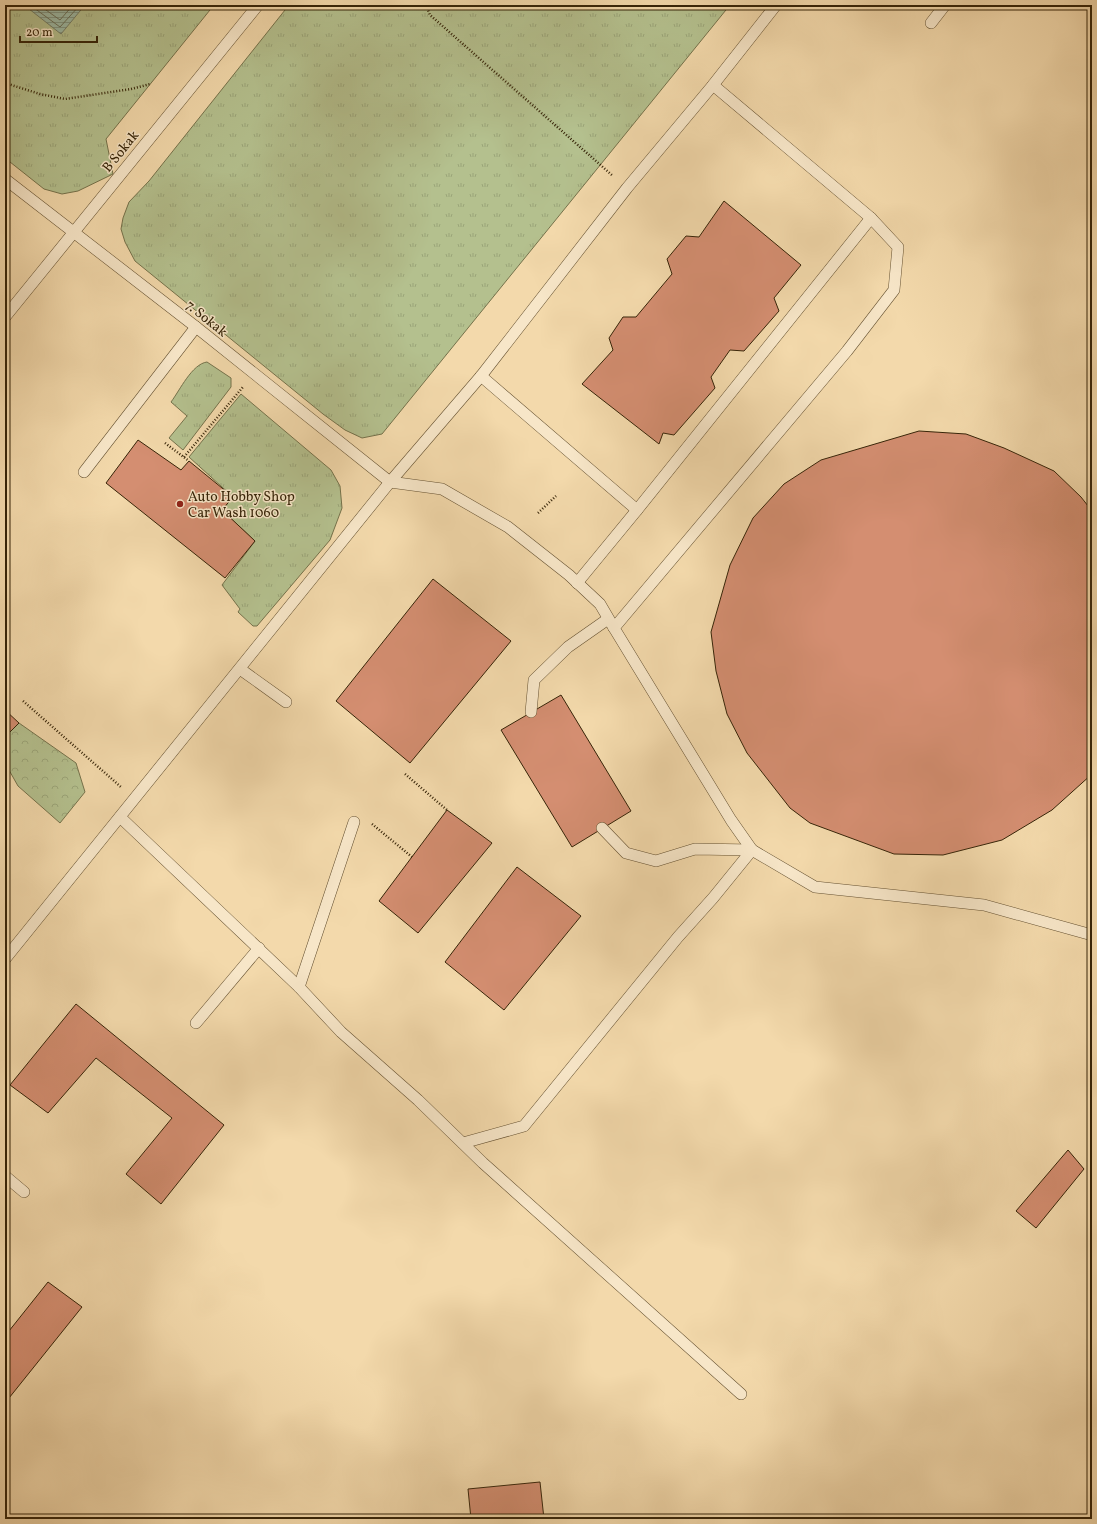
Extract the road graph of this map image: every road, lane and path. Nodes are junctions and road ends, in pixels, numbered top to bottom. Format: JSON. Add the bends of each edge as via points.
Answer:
{"nodes":[{"id":1,"x":258,"y":5,"type":"edge"},
{"id":2,"x":426,"y":5,"type":"edge"},
{"id":3,"x":776,"y":5,"type":"edge"},
{"id":4,"x":945,"y":5,"type":"edge"},
{"id":5,"x":931,"y":23,"type":"dead end"},
{"id":6,"x":5,"y":83,"type":"edge"},
{"id":7,"x":150,"y":84,"type":"dead end"},
{"id":8,"x":713,"y":85,"type":"junction"},
{"id":9,"x":5,"y":179,"type":"edge"},
{"id":10,"x":627,"y":188,"type":"junction"},
{"id":11,"x":871,"y":218,"type":"junction"},
{"id":12,"x":73,"y":233,"type":"junction"},
{"id":13,"x":5,"y":317,"type":"edge"},
{"id":14,"x":196,"y":328,"type":"junction"},
{"id":15,"x":253,"y":374,"type":"junction"},
{"id":16,"x":480,"y":376,"type":"junction"},
{"id":17,"x":165,"y":443,"type":"dead end"},
{"id":18,"x":184,"y":458,"type":"junction"},
{"id":19,"x":189,"y":461,"type":"dead end"},
{"id":20,"x":84,"y":472,"type":"dead end"},
{"id":21,"x":390,"y":482,"type":"junction"},
{"id":22,"x":556,"y":496,"type":"dead end"},
{"id":23,"x":637,"y":510,"type":"junction"},
{"id":24,"x":538,"y":513,"type":"dead end"},
{"id":25,"x":577,"y":583,"type":"junction"},
{"id":26,"x":611,"y":623,"type":"junction"},
{"id":27,"x":240,"y":668,"type":"junction"},
{"id":28,"x":23,"y":701,"type":"dead end"},
{"id":29,"x":286,"y":702,"type":"dead end"},
{"id":30,"x":531,"y":712,"type":"dead end"},
{"id":31,"x":405,"y":774,"type":"dead end"},
{"id":32,"x":135,"y":799,"type":"junction"},
{"id":33,"x":447,"y":810,"type":"dead end"},
{"id":34,"x":120,"y":817,"type":"junction"},
{"id":35,"x":367,"y":820,"type":"dead end"},
{"id":36,"x":354,"y":822,"type":"dead end"},
{"id":37,"x":602,"y":828,"type":"dead end"},
{"id":38,"x":752,"y":850,"type":"junction"},
{"id":39,"x":412,"y":857,"type":"dead end"},
{"id":40,"x":1092,"y":935,"type":"edge"},
{"id":41,"x":259,"y":948,"type":"junction"},
{"id":42,"x":5,"y":958,"type":"edge"},
{"id":43,"x":299,"y":987,"type":"junction"},
{"id":44,"x":196,"y":1023,"type":"dead end"},
{"id":45,"x":462,"y":1143,"type":"junction"},
{"id":46,"x":5,"y":1176,"type":"edge"},
{"id":47,"x":24,"y":1192,"type":"dead end"},
{"id":48,"x":741,"y":1394,"type":"dead end"}],
"edges":[{"from":1,"to":12,"type":"lane","name":"B Sokak"},
{"from":2,"to":10,"type":"path","via":[[430,15]]},
{"from":3,"to":8,"type":"lane"},
{"from":4,"to":5,"type":"lane"},
{"from":6,"to":7,"type":"path","via":[[65,99]]},
{"from":8,"to":10,"type":"lane"},
{"from":8,"to":11,"type":"lane"},
{"from":9,"to":12,"type":"lane","name":"7. Sokak"},
{"from":10,"to":16,"type":"lane"},
{"from":11,"to":23,"type":"lane"},
{"from":11,"to":26,"type":"lane","via":[[898,248],[894,290],[847,351]]},
{"from":12,"to":13,"type":"lane","name":"B Sokak"},
{"from":12,"to":14,"type":"lane","name":"7. Sokak"},
{"from":14,"to":15,"type":"lane","name":"7. Sokak"},
{"from":14,"to":20,"type":"lane"},
{"from":15,"to":18,"type":"path"},
{"from":15,"to":21,"type":"lane","name":"7. Sokak"},
{"from":16,"to":21,"type":"lane"},
{"from":16,"to":23,"type":"lane"},
{"from":17,"to":18,"type":"path"},
{"from":18,"to":19,"type":"path"},
{"from":21,"to":25,"type":"lane","via":[[442,489],[508,527]]},
{"from":21,"to":27,"type":"lane"},
{"from":22,"to":24,"type":"path"},
{"from":23,"to":25,"type":"lane"},
{"from":25,"to":26,"type":"lane","via":[[600,604]]},
{"from":26,"to":30,"type":"lane","via":[[568,647],[534,680]]},
{"from":26,"to":38,"type":"lane","via":[[730,820]]},
{"from":27,"to":29,"type":"lane"},
{"from":27,"to":32,"type":"lane"},
{"from":28,"to":32,"type":"path"},
{"from":31,"to":33,"type":"path"},
{"from":32,"to":34,"type":"lane"},
{"from":34,"to":41,"type":"lane"},
{"from":34,"to":42,"type":"lane"},
{"from":35,"to":39,"type":"path"},
{"from":36,"to":43,"type":"lane"},
{"from":37,"to":38,"type":"lane","via":[[626,853],[656,861],[695,849]]},
{"from":38,"to":40,"type":"lane","via":[[815,887],[984,905]]},
{"from":38,"to":45,"type":"lane","via":[[524,1126]]},
{"from":41,"to":43,"type":"lane"},
{"from":41,"to":44,"type":"lane"},
{"from":43,"to":45,"type":"lane","via":[[341,1032]]},
{"from":45,"to":48,"type":"lane"},
{"from":46,"to":47,"type":"lane"}]}
